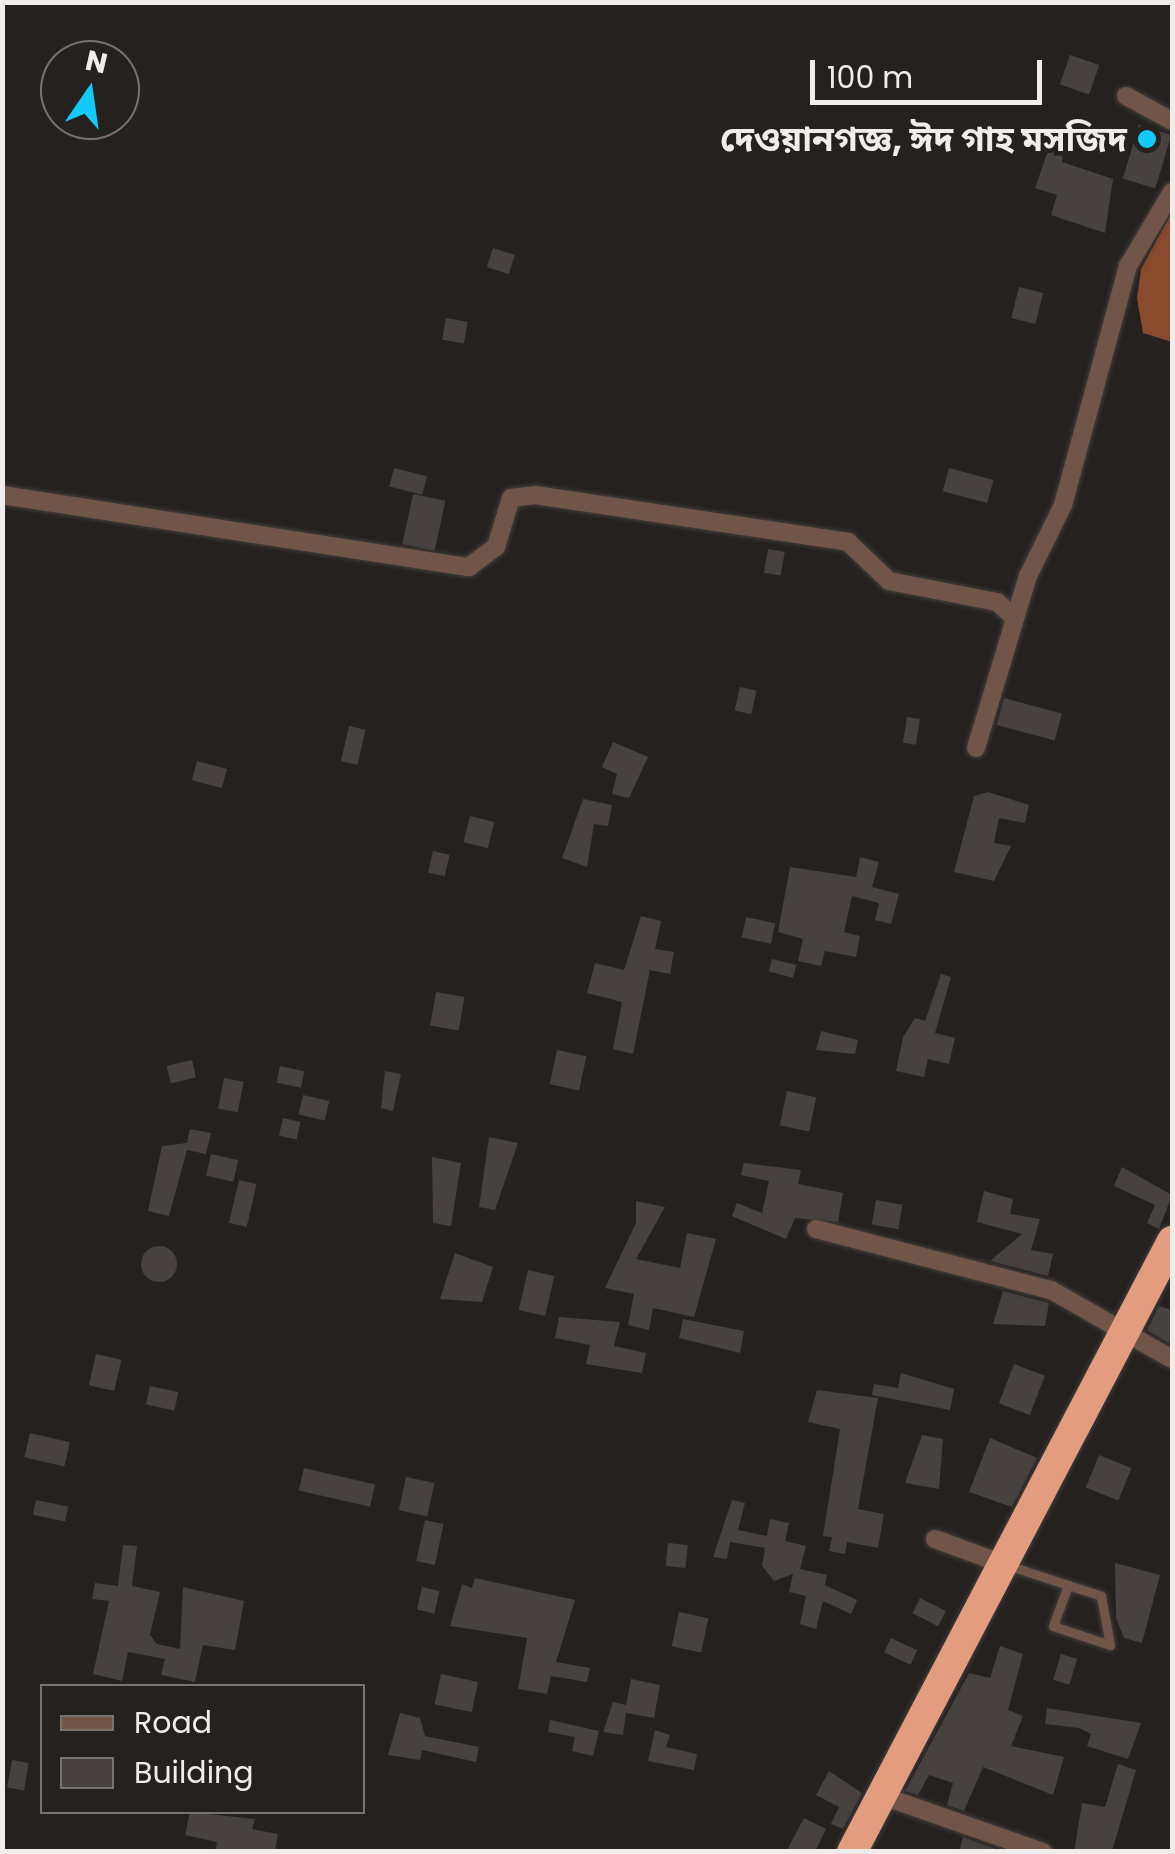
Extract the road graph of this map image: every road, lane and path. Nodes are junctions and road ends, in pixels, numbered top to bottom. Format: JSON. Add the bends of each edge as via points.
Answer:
{"nodes":[{"id":1,"x":1126,"y":96,"type":"dead end"},
{"id":2,"x":1172,"y":121,"type":"edge"},
{"id":3,"x":1172,"y":192,"type":"edge"},
{"id":4,"x":2,"y":496,"type":"edge"},
{"id":5,"x":1015,"y":618,"type":"junction"},
{"id":6,"x":976,"y":748,"type":"dead end"},
{"id":7,"x":816,"y":1230,"type":"dead end"},
{"id":8,"x":1172,"y":1241,"type":"edge"},
{"id":9,"x":1128,"y":1328,"type":"junction"},
{"id":10,"x":1172,"y":1360,"type":"edge"},
{"id":11,"x":935,"y":1539,"type":"dead end"},
{"id":12,"x":1008,"y":1566,"type":"junction"},
{"id":13,"x":1068,"y":1585,"type":"junction"},
{"id":14,"x":880,"y":1795,"type":"junction"},
{"id":15,"x":852,"y":1852,"type":"edge"},
{"id":16,"x":1042,"y":1852,"type":"edge"}],
"edges":[{"from":1,"to":2,"type":"street"},
{"from":3,"to":5,"type":"street","via":[[1128,266],[1063,505]]},
{"from":4,"to":5,"type":"street","via":[[469,567],[496,547],[511,498],[535,496],[848,542],[889,581],[998,602]]},
{"from":5,"to":6,"type":"street"},
{"from":7,"to":9,"type":"street","via":[[1051,1290]]},
{"from":8,"to":9,"type":"highway"},
{"from":9,"to":10,"type":"street"},
{"from":9,"to":12,"type":"highway"},
{"from":11,"to":12,"type":"street"},
{"from":12,"to":13,"type":"lane"},
{"from":12,"to":14,"type":"highway"},
{"from":13,"to":13,"type":"lane","via":[[1053,1626],[1110,1645],[1101,1596]]},
{"from":14,"to":15,"type":"highway"},
{"from":14,"to":16,"type":"street"}]}
